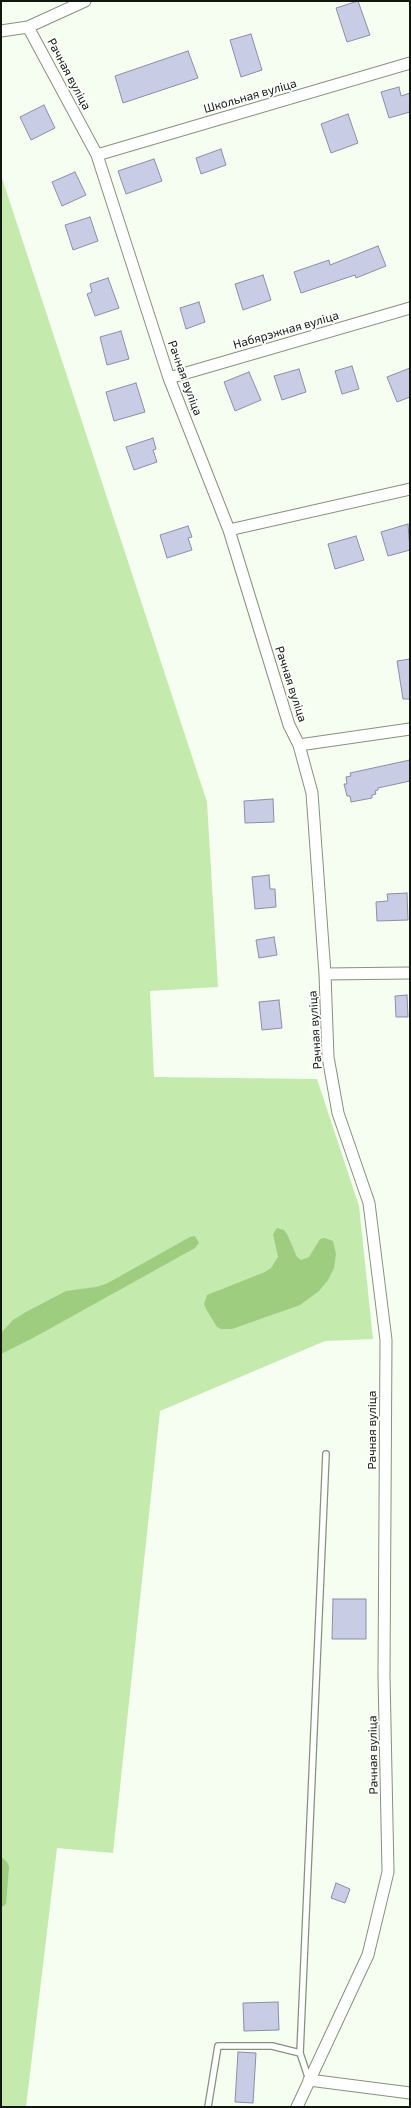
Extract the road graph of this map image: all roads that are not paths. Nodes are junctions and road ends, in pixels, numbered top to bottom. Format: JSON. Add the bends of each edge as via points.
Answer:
{"nodes":[{"id":1,"x":85,"y":1,"type":"edge"},
{"id":2,"x":28,"y":27,"type":"junction"},
{"id":3,"x":1,"y":31,"type":"edge"},
{"id":4,"x":410,"y":63,"type":"edge"},
{"id":5,"x":97,"y":155,"type":"junction"},
{"id":6,"x":410,"y":308,"type":"edge"},
{"id":7,"x":169,"y":378,"type":"junction"},
{"id":8,"x":410,"y":489,"type":"edge"},
{"id":9,"x":229,"y":530,"type":"junction"},
{"id":10,"x":410,"y":729,"type":"edge"},
{"id":11,"x":299,"y":745,"type":"junction"},
{"id":12,"x":410,"y":973,"type":"edge"},
{"id":13,"x":324,"y":974,"type":"junction"},
{"id":14,"x":326,"y":1454,"type":"dead end"},
{"id":15,"x":300,"y":2053,"type":"junction"},
{"id":16,"x":309,"y":2080,"type":"junction"},
{"id":17,"x":410,"y":2093,"type":"edge"},
{"id":18,"x":208,"y":2107,"type":"edge"},
{"id":19,"x":297,"y":2107,"type":"edge"}],
"edges":[{"from":1,"to":2,"type":"street"},
{"from":2,"to":3,"type":"street"},
{"from":2,"to":5,"type":"street","name":"Рачная вуліца"},
{"from":4,"to":5,"type":"street","name":"Школьная вуліца"},
{"from":5,"to":7,"type":"street","name":"Рачная вуліца"},
{"from":6,"to":7,"type":"street","name":"Набярэжная вуліца"},
{"from":7,"to":9,"type":"street","name":"Рачная вуліца"},
{"from":8,"to":9,"type":"street"},
{"from":9,"to":11,"type":"street","name":"Рачная вуліца","via":[[289,725]]},
{"from":10,"to":11,"type":"street"},
{"from":11,"to":13,"type":"street","name":"Рачная вуліца","via":[[312,793]]},
{"from":12,"to":13,"type":"street"},
{"from":13,"to":16,"type":"street","name":"Рачная вуліца","via":[[328,1057],[338,1113],[369,1203],[386,1340],[384,1675],[388,1872],[368,1955]]},
{"from":14,"to":15,"type":"lane"},
{"from":15,"to":16,"type":"lane"},
{"from":15,"to":18,"type":"lane","via":[[272,2046],[218,2046]]},
{"from":16,"to":17,"type":"street"},
{"from":16,"to":19,"type":"street","name":"Рачная вуліца"}]}
